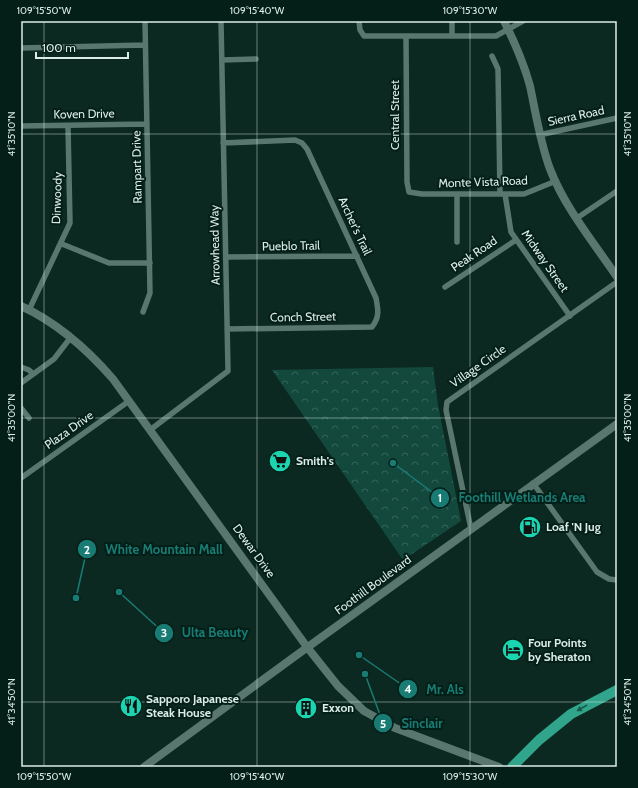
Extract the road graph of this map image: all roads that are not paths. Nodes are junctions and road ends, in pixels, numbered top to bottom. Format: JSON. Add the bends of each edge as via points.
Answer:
{"nodes":[{"id":1,"x":145,"y":21,"type":"edge"},
{"id":2,"x":221,"y":21,"type":"edge"},
{"id":3,"x":359,"y":21,"type":"edge"},
{"id":4,"x":452,"y":21,"type":"edge"},
{"id":5,"x":504,"y":21,"type":"edge"},
{"id":6,"x":523,"y":21,"type":"edge"},
{"id":7,"x":508,"y":29,"type":"junction"},
{"id":8,"x":452,"y":36,"type":"junction"},
{"id":9,"x":406,"y":37,"type":"junction"},
{"id":10,"x":145,"y":45,"type":"junction"},
{"id":11,"x":21,"y":48,"type":"edge"},
{"id":12,"x":492,"y":56,"type":"dead end"},
{"id":13,"x":222,"y":60,"type":"junction"},
{"id":14,"x":256,"y":60,"type":"dead end"},
{"id":15,"x":617,"y":118,"type":"edge"},
{"id":16,"x":147,"y":124,"type":"junction"},
{"id":17,"x":21,"y":126,"type":"edge"},
{"id":18,"x":68,"y":126,"type":"junction"},
{"id":19,"x":539,"y":135,"type":"junction"},
{"id":20,"x":223,"y":143,"type":"junction"},
{"id":21,"x":556,"y":181,"type":"junction"},
{"id":22,"x":617,"y":191,"type":"edge"},
{"id":23,"x":409,"y":192,"type":"joint"},
{"id":24,"x":457,"y":194,"type":"junction"},
{"id":25,"x":502,"y":194,"type":"junction"},
{"id":26,"x":578,"y":218,"type":"junction"},
{"id":27,"x":516,"y":240,"type":"junction"},
{"id":28,"x":457,"y":242,"type":"dead end"},
{"id":29,"x":62,"y":244,"type":"junction"},
{"id":30,"x":357,"y":256,"type":"junction"},
{"id":31,"x":226,"y":257,"type":"junction"},
{"id":32,"x":150,"y":263,"type":"junction"},
{"id":33,"x":617,"y":277,"type":"edge"},
{"id":34,"x":617,"y":282,"type":"edge"},
{"id":35,"x":445,"y":287,"type":"dead end"},
{"id":36,"x":21,"y":306,"type":"edge"},
{"id":37,"x":30,"y":310,"type":"junction"},
{"id":38,"x":143,"y":312,"type":"dead end"},
{"id":39,"x":570,"y":316,"type":"junction"},
{"id":40,"x":377,"y":321,"type":"joint"},
{"id":41,"x":228,"y":329,"type":"junction"},
{"id":42,"x":71,"y":337,"type":"junction"},
{"id":43,"x":21,"y":367,"type":"edge"},
{"id":44,"x":33,"y":374,"type":"junction"},
{"id":45,"x":21,"y":383,"type":"edge"},
{"id":46,"x":129,"y":401,"type":"junction"},
{"id":47,"x":21,"y":408,"type":"edge"},
{"id":48,"x":29,"y":418,"type":"dead end"},
{"id":49,"x":617,"y":424,"type":"edge"},
{"id":50,"x":150,"y":430,"type":"junction"},
{"id":51,"x":21,"y":478,"type":"edge"},
{"id":52,"x":533,"y":483,"type":"junction"},
{"id":53,"x":471,"y":529,"type":"junction"},
{"id":54,"x":617,"y":580,"type":"edge"},
{"id":55,"x":307,"y":647,"type":"junction"},
{"id":56,"x":617,"y":690,"type":"edge"},
{"id":57,"x":144,"y":767,"type":"edge"},
{"id":58,"x":499,"y":767,"type":"edge"},
{"id":59,"x":512,"y":767,"type":"edge"}],
"edges":[{"from":1,"to":10,"type":"street","name":"Rampart Drive"},
{"from":2,"to":13,"type":"street","name":"Arrowhead Way"},
{"from":3,"to":9,"type":"street","via":[[362,33],[368,36]]},
{"from":4,"to":8,"type":"street"},
{"from":5,"to":7,"type":"street"},
{"from":6,"to":7,"type":"street"},
{"from":7,"to":8,"type":"street","via":[[490,36]]},
{"from":7,"to":19,"type":"street","via":[[530,85]]},
{"from":8,"to":9,"type":"street"},
{"from":9,"to":23,"type":"street","name":"Central Street"},
{"from":10,"to":11,"type":"street"},
{"from":10,"to":16,"type":"street","name":"Rampart Drive"},
{"from":12,"to":25,"type":"street","name":"Midway Street","via":[[498,69]]},
{"from":13,"to":14,"type":"street"},
{"from":13,"to":20,"type":"street","name":"Arrowhead Way"},
{"from":15,"to":19,"type":"street","name":"Sierra Road"},
{"from":16,"to":18,"type":"street","name":"Koven Drive"},
{"from":16,"to":32,"type":"street","name":"Rampart Drive"},
{"from":17,"to":18,"type":"street","name":"Koven Drive"},
{"from":18,"to":29,"type":"street","name":"Dinwoody","via":[[70,223]]},
{"from":19,"to":21,"type":"street"},
{"from":20,"to":30,"type":"street","name":"Archer's Trail","via":[[295,140],[302,143]]},
{"from":20,"to":31,"type":"street","name":"Arrowhead Way"},
{"from":21,"to":25,"type":"street","name":"Monte Vista Road","via":[[534,191]]},
{"from":21,"to":26,"type":"street"},
{"from":22,"to":26,"type":"street"},
{"from":23,"to":24,"type":"street","name":"Monte Vista Road"},
{"from":24,"to":25,"type":"street","name":"Monte Vista Road"},
{"from":24,"to":28,"type":"street"},
{"from":25,"to":27,"type":"street","name":"Midway Street","via":[[510,216],[510,228]]},
{"from":26,"to":33,"type":"street"},
{"from":27,"to":35,"type":"street","name":"Peak Road"},
{"from":27,"to":39,"type":"street","name":"Midway Street"},
{"from":29,"to":32,"type":"street","via":[[109,264]]},
{"from":29,"to":37,"type":"street","name":"Dinwoody"},
{"from":30,"to":31,"type":"street","name":"Pueblo Trail"},
{"from":30,"to":40,"type":"street","name":"Archer's Trail","via":[[376,298]]},
{"from":31,"to":41,"type":"street","name":"Arrowhead Way"},
{"from":32,"to":38,"type":"street","name":"Rampart Drive","via":[[150,293]]},
{"from":34,"to":39,"type":"street"},
{"from":36,"to":37,"type":"street","name":"Dewar Drive"},
{"from":37,"to":42,"type":"street","name":"Dewar Drive"},
{"from":39,"to":53,"type":"street","name":"Village Circle","via":[[447,402],[446,410]]},
{"from":40,"to":41,"type":"street","name":"Conch Street","via":[[372,327]]},
{"from":41,"to":50,"type":"street","name":"Arrowhead Way","via":[[228,371]]},
{"from":42,"to":44,"type":"street","via":[[54,358]]},
{"from":42,"to":46,"type":"street","name":"Dewar Drive","via":[[95,359]]},
{"from":43,"to":44,"type":"street"},
{"from":44,"to":45,"type":"street"},
{"from":46,"to":50,"type":"street","name":"Dewar Drive"},
{"from":46,"to":51,"type":"street","name":"Plaza Drive"},
{"from":47,"to":48,"type":"street"},
{"from":49,"to":52,"type":"street","name":"Foothill Boulevard"},
{"from":50,"to":55,"type":"street","name":"Dewar Drive"},
{"from":52,"to":53,"type":"street","name":"Foothill Boulevard"},
{"from":52,"to":54,"type":"street","via":[[597,572],[609,579]]},
{"from":53,"to":55,"type":"street","name":"Foothill Boulevard"},
{"from":55,"to":57,"type":"street","name":"Foothill Boulevard"},
{"from":55,"to":58,"type":"street","name":"Dewar Drive","via":[[338,686],[364,711],[395,728]]},
{"from":56,"to":59,"type":"highway","one_way":true,"via":[[571,714],[539,740]]}]}
